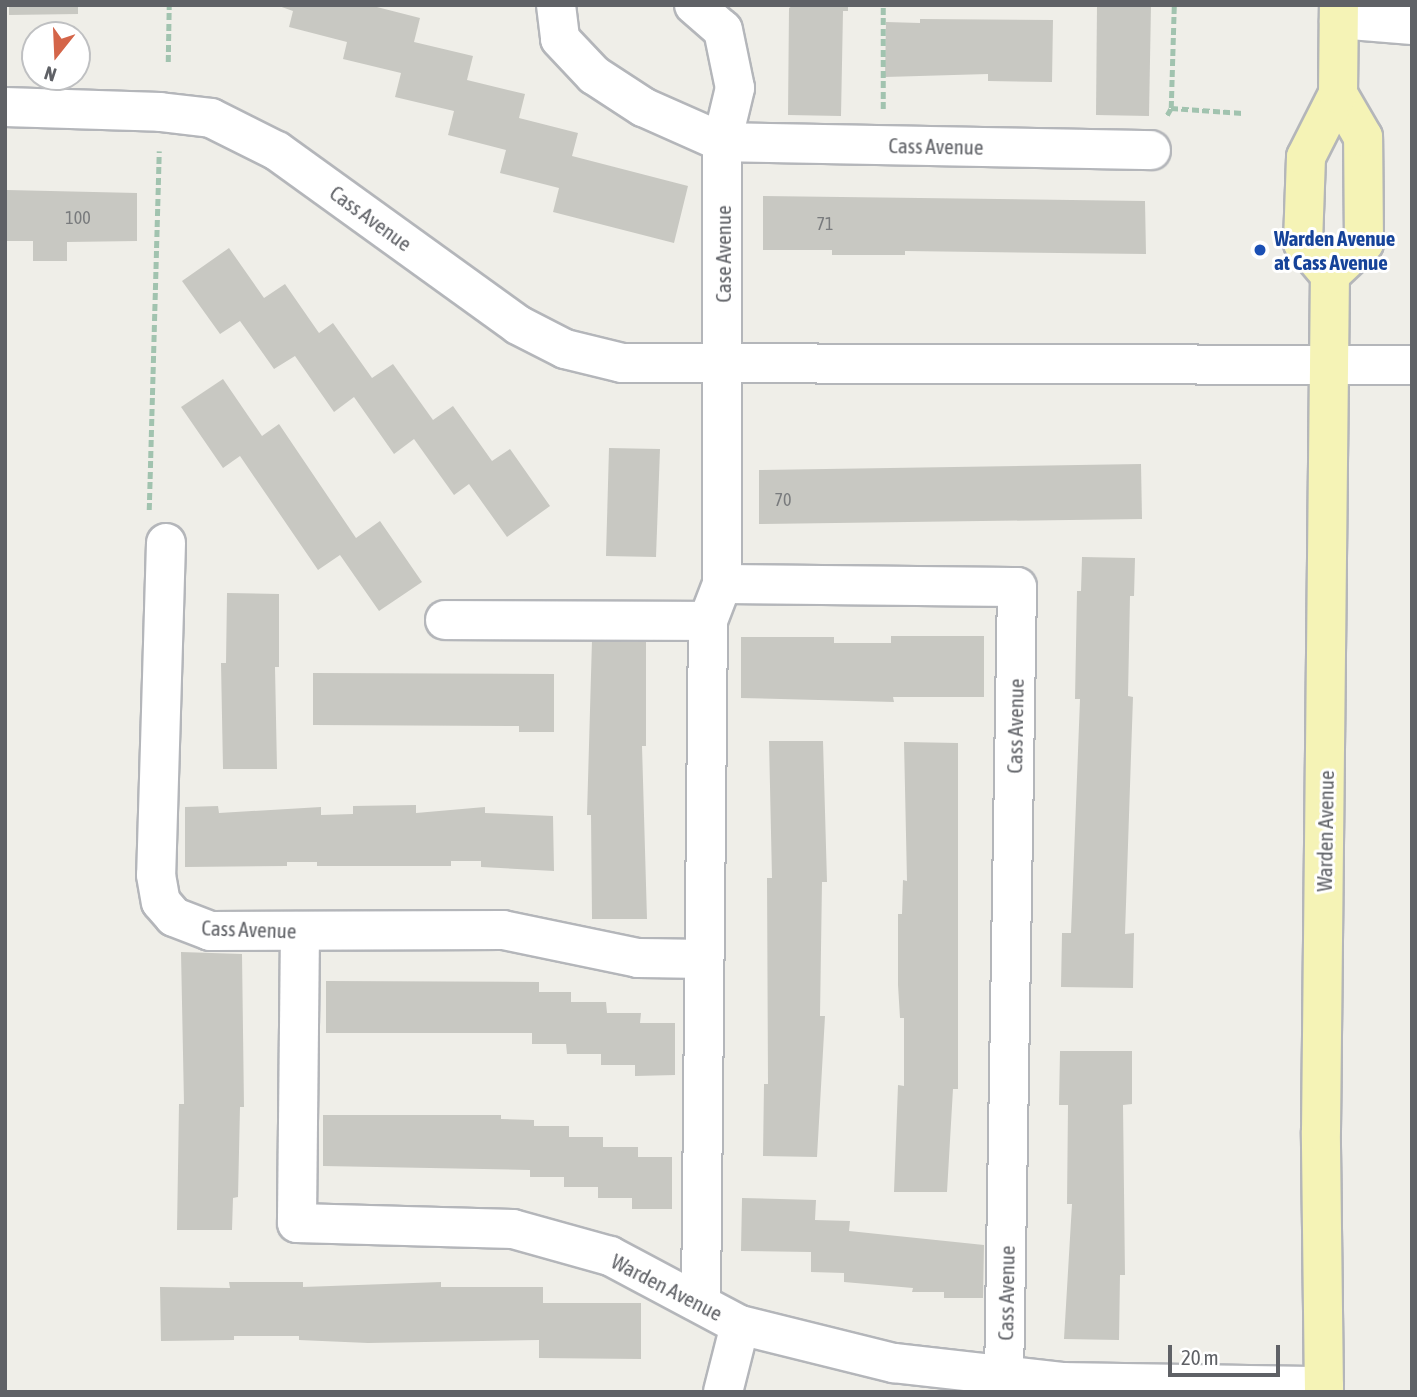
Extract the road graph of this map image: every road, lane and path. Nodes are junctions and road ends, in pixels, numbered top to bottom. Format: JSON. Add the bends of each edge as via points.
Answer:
{"nodes":[{"id":1,"x":169,"y":5,"type":"edge"},
{"id":2,"x":556,"y":5,"type":"edge"},
{"id":3,"x":694,"y":5,"type":"edge"},
{"id":4,"x":733,"y":5,"type":"edge"},
{"id":5,"x":883,"y":5,"type":"edge"},
{"id":6,"x":1174,"y":5,"type":"edge"},
{"id":7,"x":1339,"y":12,"type":"edge"},
{"id":8,"x":1412,"y":25,"type":"edge"},
{"id":9,"x":728,"y":43,"type":"junction"},
{"id":10,"x":168,"y":62,"type":"dead end"},
{"id":11,"x":1338,"y":94,"type":"junction"},
{"id":12,"x":5,"y":107,"type":"edge"},
{"id":13,"x":1171,"y":108,"type":"junction"},
{"id":14,"x":160,"y":112,"type":"junction"},
{"id":15,"x":1243,"y":113,"type":"dead end"},
{"id":16,"x":722,"y":142,"type":"junction"},
{"id":17,"x":882,"y":145,"type":"junction"},
{"id":18,"x":1146,"y":150,"type":"joint"},
{"id":19,"x":1330,"y":275,"type":"junction"},
{"id":20,"x":1412,"y":365,"type":"edge"},
{"id":21,"x":724,"y":366,"type":"junction"},
{"id":22,"x":1328,"y":366,"type":"junction"},
{"id":23,"x":166,"y":543,"type":"joint"},
{"id":24,"x":722,"y":584,"type":"junction"},
{"id":25,"x":445,"y":620,"type":"dead end"},
{"id":26,"x":708,"y":621,"type":"junction"},
{"id":27,"x":300,"y":931,"type":"junction"},
{"id":28,"x":703,"y":959,"type":"junction"},
{"id":29,"x":701,"y":1302,"type":"junction"},
{"id":30,"x":740,"y":1325,"type":"junction"},
{"id":31,"x":991,"y":1382,"type":"edge"},
{"id":32,"x":1324,"y":1389,"type":"edge"},
{"id":33,"x":723,"y":1392,"type":"edge"}],
"edges":[{"from":1,"to":10,"type":"path"},
{"from":2,"to":16,"type":"street","name":"Cass Avenue","via":[[560,39],[594,75],[643,107]]},
{"from":3,"to":9,"type":"street","via":[[723,30]]},
{"from":4,"to":9,"type":"street"},
{"from":5,"to":17,"type":"path"},
{"from":6,"to":13,"type":"path"},
{"from":7,"to":8,"type":"street"},
{"from":7,"to":11,"type":"main road"},
{"from":9,"to":16,"type":"street","via":[[735,88]]},
{"from":11,"to":19,"type":"main road","via":[[1306,157],[1303,243]]},
{"from":11,"to":19,"type":"main road","via":[[1363,138],[1364,243]]},
{"from":12,"to":14,"type":"street","name":"Cass Avenue"},
{"from":13,"to":15,"type":"path"},
{"from":13,"to":18,"type":"path","via":[[1159,125],[1144,135]]},
{"from":14,"to":21,"type":"street","name":"Cass Avenue","via":[[211,118],[277,151],[518,325],[565,349],[622,363]]},
{"from":14,"to":23,"type":"path","via":[[149,521]]},
{"from":16,"to":17,"type":"street","name":"Cass Avenue"},
{"from":16,"to":21,"type":"street","name":"Case Avenue"},
{"from":17,"to":18,"type":"street","name":"Cass Avenue"},
{"from":19,"to":22,"type":"main road","name":"Warden Avenue"},
{"from":20,"to":22,"type":"street","name":"Cass Avenue"},
{"from":21,"to":22,"type":"street","name":"Cass Avenue","via":[[1240,362]]},
{"from":21,"to":24,"type":"street"},
{"from":22,"to":32,"type":"main road","name":"Warden Avenue","via":[[1321,1130]]},
{"from":23,"to":27,"type":"street","name":"Cass Avenue","via":[[156,875],[161,902],[183,923],[200,930]]},
{"from":24,"to":26,"type":"street"},
{"from":24,"to":31,"type":"street","name":"Cass Avenue","via":[[1017,587]]},
{"from":25,"to":26,"type":"street"},
{"from":26,"to":28,"type":"street"},
{"from":27,"to":28,"type":"street","name":"Cass Avenue","via":[[503,930],[638,958]]},
{"from":27,"to":29,"type":"street","name":"Warden Avenue","via":[[297,1223],[513,1229],[610,1256]]},
{"from":28,"to":29,"type":"street"},
{"from":29,"to":30,"type":"street","name":"Warden Avenue"},
{"from":30,"to":31,"type":"street","name":"Warden Avenue"},
{"from":30,"to":33,"type":"street"},
{"from":31,"to":32,"type":"street","name":"Warden Avenue"}]}
